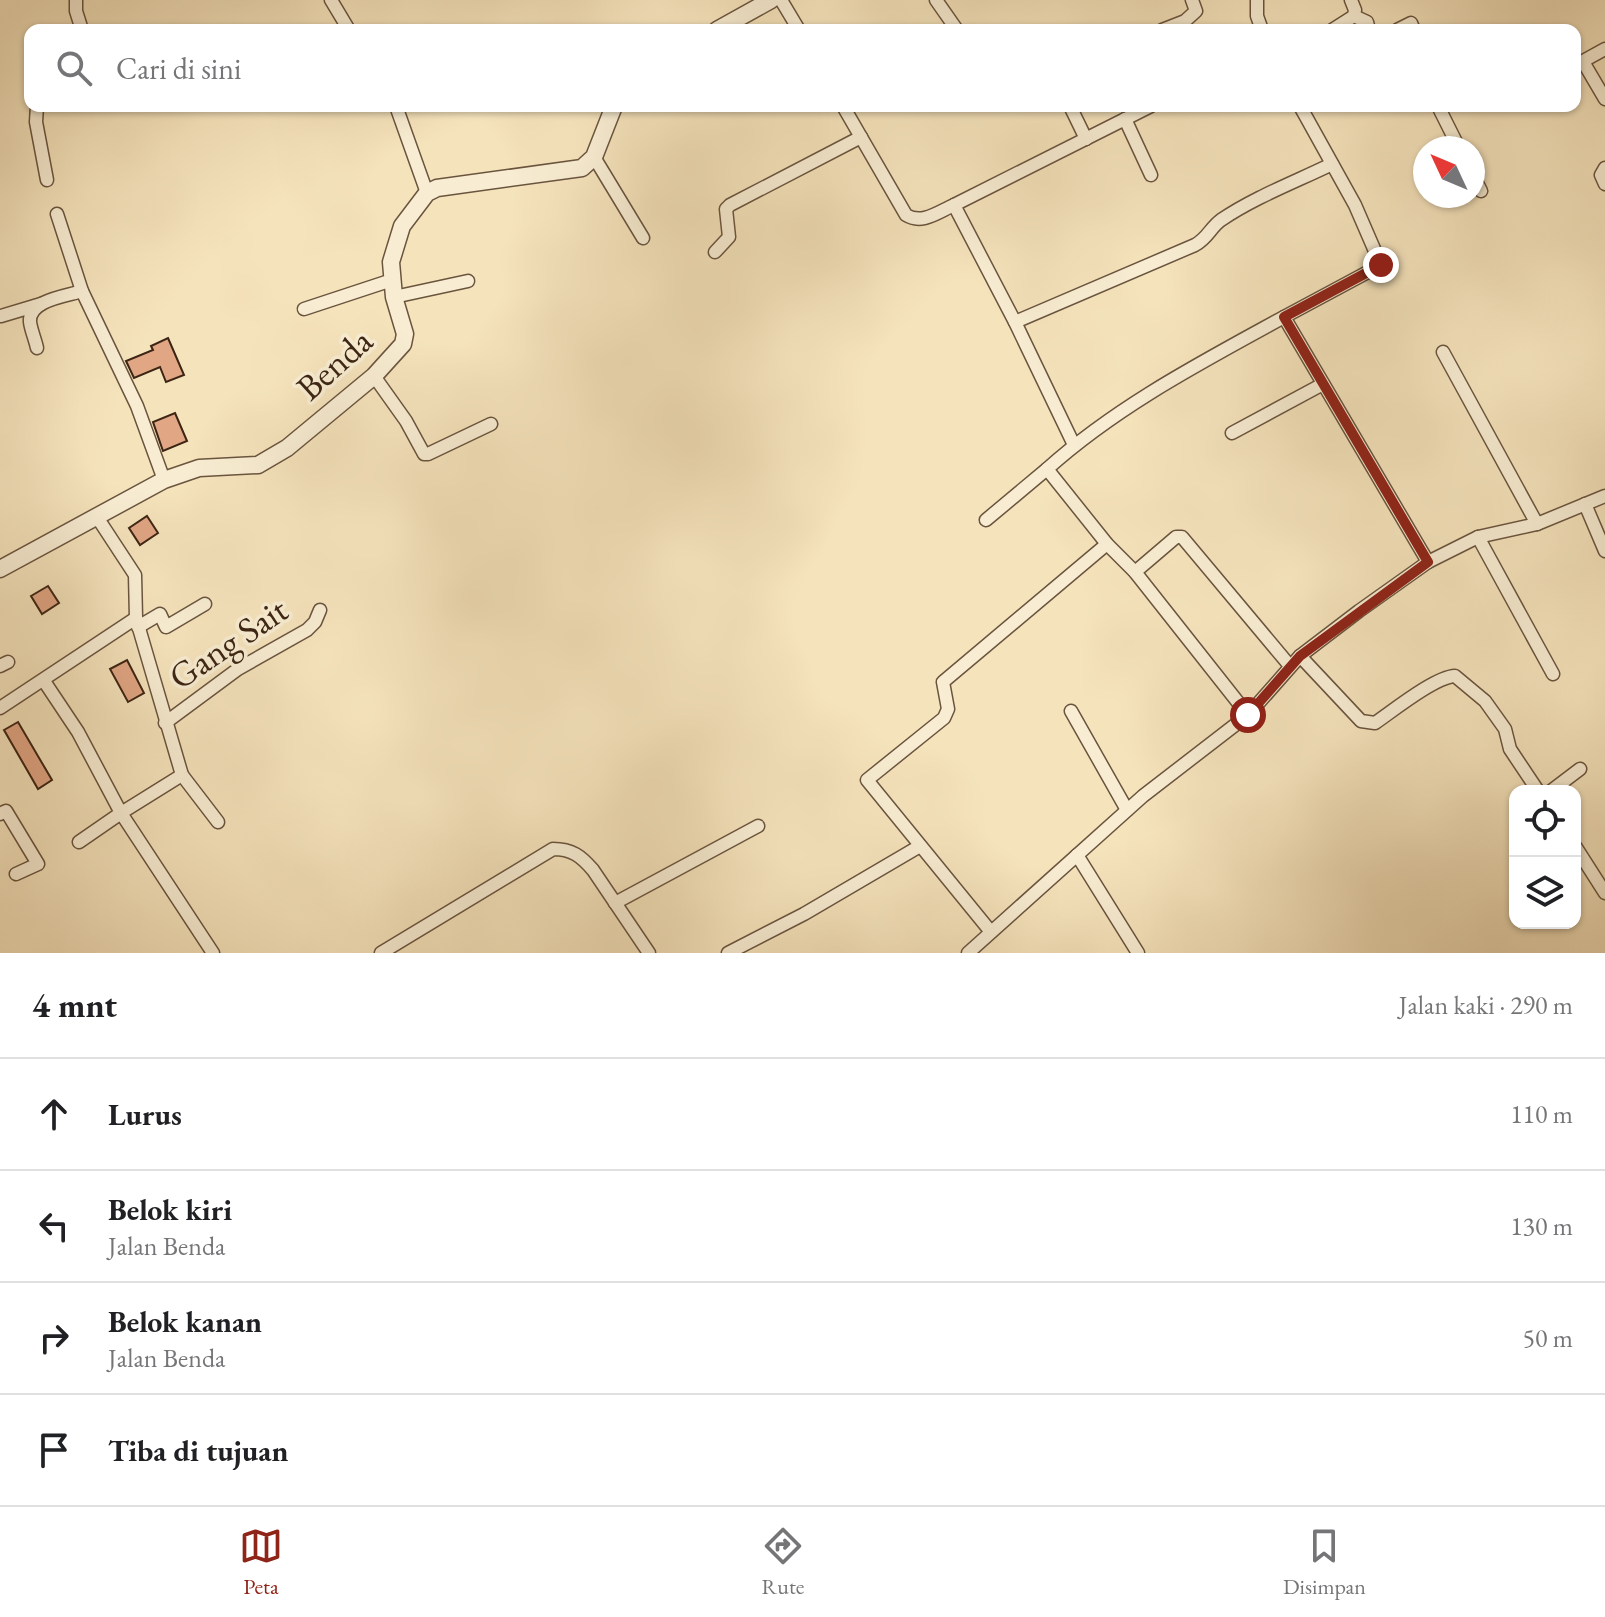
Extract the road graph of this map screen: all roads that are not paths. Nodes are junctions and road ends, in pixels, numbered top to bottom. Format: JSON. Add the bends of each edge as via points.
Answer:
{"nodes":[{"id":1,"x":76,"y":0,"type":"edge"},
{"id":2,"x":331,"y":0,"type":"edge"},
{"id":3,"x":771,"y":0,"type":"edge"},
{"id":4,"x":781,"y":0,"type":"edge"},
{"id":5,"x":936,"y":0,"type":"edge"},
{"id":6,"x":1192,"y":0,"type":"edge"},
{"id":7,"x":1257,"y":0,"type":"edge"},
{"id":8,"x":1351,"y":0,"type":"edge"},
{"id":9,"x":1354,"y":16,"type":"junction"},
{"id":10,"x":80,"y":24,"type":"edge"},
{"id":11,"x":345,"y":24,"type":"edge"},
{"id":12,"x":728,"y":24,"type":"edge"},
{"id":13,"x":795,"y":24,"type":"edge"},
{"id":14,"x":953,"y":24,"type":"edge"},
{"id":15,"x":1177,"y":24,"type":"edge"},
{"id":16,"x":1260,"y":24,"type":"edge"},
{"id":17,"x":1341,"y":24,"type":"edge"},
{"id":18,"x":1368,"y":24,"type":"edge"},
{"id":19,"x":1605,"y":49,"type":"edge"},
{"id":20,"x":1605,"y":99,"type":"edge"},
{"id":21,"x":37,"y":112,"type":"edge"},
{"id":22,"x":398,"y":112,"type":"edge"},
{"id":23,"x":612,"y":112,"type":"edge"},
{"id":24,"x":846,"y":112,"type":"edge"},
{"id":25,"x":1073,"y":112,"type":"edge"},
{"id":26,"x":1139,"y":112,"type":"edge"},
{"id":27,"x":1303,"y":112,"type":"edge"},
{"id":28,"x":1441,"y":112,"type":"edge"},
{"id":29,"x":1125,"y":119,"type":"junction"},
{"id":30,"x":1453,"y":136,"type":"edge"},
{"id":31,"x":861,"y":137,"type":"junction"},
{"id":32,"x":1086,"y":139,"type":"junction"},
{"id":33,"x":594,"y":157,"type":"junction"},
{"id":34,"x":1332,"y":164,"type":"junction"},
{"id":35,"x":1605,"y":168,"type":"edge"},
{"id":36,"x":1151,"y":175,"type":"dead end"},
{"id":37,"x":47,"y":180,"type":"dead end"},
{"id":38,"x":1605,"y":184,"type":"edge"},
{"id":39,"x":427,"y":193,"type":"junction"},
{"id":40,"x":954,"y":205,"type":"junction"},
{"id":41,"x":57,"y":214,"type":"dead end"},
{"id":42,"x":643,"y":238,"type":"dead end"},
{"id":43,"x":715,"y":252,"type":"dead end"},
{"id":44,"x":468,"y":281,"type":"dead end"},
{"id":45,"x":393,"y":289,"type":"junction"},
{"id":46,"x":82,"y":291,"type":"junction"},
{"id":47,"x":41,"y":304,"type":"junction"},
{"id":48,"x":304,"y":309,"type":"dead end"},
{"id":49,"x":1,"y":316,"type":"edge"},
{"id":50,"x":1284,"y":317,"type":"junction"},
{"id":51,"x":1015,"y":322,"type":"junction"},
{"id":52,"x":37,"y":348,"type":"dead end"},
{"id":53,"x":1443,"y":352,"type":"dead end"},
{"id":54,"x":374,"y":376,"type":"junction"},
{"id":55,"x":1323,"y":384,"type":"junction"},
{"id":56,"x":491,"y":424,"type":"dead end"},
{"id":57,"x":1232,"y":433,"type":"dead end"},
{"id":58,"x":1074,"y":445,"type":"junction"},
{"id":59,"x":1047,"y":469,"type":"junction"},
{"id":60,"x":164,"y":480,"type":"junction"},
{"id":61,"x":1605,"y":496,"type":"edge"},
{"id":62,"x":1585,"y":504,"type":"junction"},
{"id":63,"x":97,"y":517,"type":"junction"},
{"id":64,"x":986,"y":520,"type":"dead end"},
{"id":65,"x":1537,"y":524,"type":"junction"},
{"id":66,"x":1478,"y":537,"type":"junction"},
{"id":67,"x":1107,"y":544,"type":"junction"},
{"id":68,"x":1605,"y":551,"type":"edge"},
{"id":69,"x":1428,"y":562,"type":"junction"},
{"id":70,"x":0,"y":569,"type":"edge"},
{"id":71,"x":1135,"y":572,"type":"junction"},
{"id":72,"x":205,"y":604,"type":"dead end"},
{"id":73,"x":320,"y":610,"type":"dead end"},
{"id":74,"x":137,"y":622,"type":"junction"},
{"id":75,"x":1300,"y":656,"type":"junction"},
{"id":76,"x":1290,"y":666,"type":"junction"},
{"id":77,"x":1553,"y":674,"type":"dead end"},
{"id":78,"x":44,"y":681,"type":"junction"},
{"id":79,"x":0,"y":708,"type":"edge"},
{"id":80,"x":1071,"y":711,"type":"dead end"},
{"id":81,"x":1248,"y":715,"type":"junction"},
{"id":82,"x":165,"y":723,"type":"junction"},
{"id":83,"x":1580,"y":769,"type":"dead end"},
{"id":84,"x":182,"y":775,"type":"junction"},
{"id":85,"x":1534,"y":785,"type":"edge"},
{"id":86,"x":1559,"y":785,"type":"edge"},
{"id":87,"x":1127,"y":810,"type":"junction"},
{"id":88,"x":121,"y":813,"type":"junction"},
{"id":89,"x":0,"y":814,"type":"edge"},
{"id":90,"x":218,"y":822,"type":"dead end"},
{"id":91,"x":758,"y":826,"type":"dead end"},
{"id":92,"x":79,"y":842,"type":"dead end"},
{"id":93,"x":920,"y":846,"type":"junction"},
{"id":94,"x":1077,"y":855,"type":"junction"},
{"id":95,"x":1581,"y":855,"type":"edge"},
{"id":96,"x":16,"y":874,"type":"dead end"},
{"id":97,"x":1605,"y":893,"type":"edge"},
{"id":98,"x":615,"y":903,"type":"junction"},
{"id":99,"x":991,"y":932,"type":"junction"},
{"id":100,"x":213,"y":953,"type":"edge"},
{"id":101,"x":381,"y":953,"type":"edge"},
{"id":102,"x":649,"y":953,"type":"edge"},
{"id":103,"x":728,"y":953,"type":"edge"},
{"id":104,"x":968,"y":953,"type":"edge"},
{"id":105,"x":1138,"y":953,"type":"edge"}],
"edges":[{"from":1,"to":10,"type":"street"},
{"from":2,"to":11,"type":"street"},
{"from":3,"to":12,"type":"street"},
{"from":4,"to":13,"type":"street"},
{"from":5,"to":14,"type":"street"},
{"from":6,"to":15,"type":"street","via":[[1196,11]]},
{"from":7,"to":16,"type":"street"},
{"from":8,"to":9,"type":"street"},
{"from":9,"to":17,"type":"street"},
{"from":9,"to":18,"type":"street"},
{"from":19,"to":20,"type":"street","via":[[1585,65]]},
{"from":21,"to":37,"type":"street"},
{"from":22,"to":39,"type":"street"},
{"from":23,"to":33,"type":"street"},
{"from":24,"to":31,"type":"street"},
{"from":25,"to":32,"type":"street"},
{"from":26,"to":29,"type":"street"},
{"from":27,"to":34,"type":"street"},
{"from":28,"to":30,"type":"street"},
{"from":29,"to":32,"type":"street"},
{"from":29,"to":36,"type":"street"},
{"from":31,"to":40,"type":"street","via":[[906,215],[921,220]]},
{"from":31,"to":43,"type":"street","via":[[730,205],[729,237]]},
{"from":32,"to":40,"type":"street"},
{"from":33,"to":39,"type":"street","via":[[582,168]]},
{"from":33,"to":42,"type":"street"},
{"from":34,"to":50,"type":"street","via":[[1381,265]]},
{"from":34,"to":51,"type":"street","via":[[1237,210],[1195,245]]},
{"from":35,"to":38,"type":"street"},
{"from":39,"to":45,"type":"street","name":"Benda","via":[[402,226],[391,262]]},
{"from":40,"to":51,"type":"street"},
{"from":41,"to":46,"type":"street"},
{"from":44,"to":45,"type":"street"},
{"from":45,"to":48,"type":"street"},
{"from":45,"to":54,"type":"street","name":"Benda","via":[[403,344]]},
{"from":46,"to":47,"type":"street"},
{"from":46,"to":60,"type":"street","via":[[137,406]]},
{"from":47,"to":49,"type":"street"},
{"from":47,"to":52,"type":"street","via":[[30,320]]},
{"from":50,"to":55,"type":"street"},
{"from":50,"to":58,"type":"street","via":[[1195,366]]},
{"from":51,"to":58,"type":"street"},
{"from":53,"to":65,"type":"street"},
{"from":54,"to":56,"type":"street","via":[[424,454]]},
{"from":54,"to":60,"type":"street","name":"Benda","via":[[287,448],[258,465],[199,468]]},
{"from":55,"to":57,"type":"street"},
{"from":55,"to":69,"type":"street"},
{"from":58,"to":59,"type":"street"},
{"from":59,"to":64,"type":"street"},
{"from":59,"to":67,"type":"street"},
{"from":60,"to":63,"type":"street","name":"Benda"},
{"from":61,"to":62,"type":"street"},
{"from":62,"to":65,"type":"street"},
{"from":62,"to":68,"type":"street"},
{"from":63,"to":70,"type":"street","name":"Benda"},
{"from":63,"to":74,"type":"street","via":[[135,575]]},
{"from":65,"to":66,"type":"street"},
{"from":66,"to":69,"type":"street"},
{"from":66,"to":77,"type":"street"},
{"from":67,"to":71,"type":"street"},
{"from":67,"to":93,"type":"street","via":[[943,682],[948,709],[944,718],[867,780]]},
{"from":69,"to":75,"type":"street"},
{"from":71,"to":76,"type":"street","via":[[1182,537]]},
{"from":71,"to":81,"type":"street"},
{"from":72,"to":74,"type":"street","via":[[166,627],[160,614]]},
{"from":73,"to":82,"type":"street","name":"Gang Sait","via":[[307,630],[238,669]]},
{"from":74,"to":78,"type":"street"},
{"from":74,"to":82,"type":"street"},
{"from":75,"to":76,"type":"street"},
{"from":75,"to":85,"type":"street","via":[[1367,723],[1455,676],[1485,701]]},
{"from":76,"to":81,"type":"street"},
{"from":78,"to":79,"type":"street"},
{"from":78,"to":88,"type":"street"},
{"from":80,"to":87,"type":"street"},
{"from":81,"to":87,"type":"street"},
{"from":82,"to":84,"type":"street"},
{"from":83,"to":86,"type":"street"},
{"from":84,"to":88,"type":"street"},
{"from":84,"to":90,"type":"street"},
{"from":87,"to":94,"type":"street"},
{"from":88,"to":92,"type":"street"},
{"from":88,"to":100,"type":"street"},
{"from":89,"to":96,"type":"street","via":[[6,811],[38,864]]},
{"from":91,"to":98,"type":"street"},
{"from":93,"to":99,"type":"street"},
{"from":93,"to":103,"type":"street"},
{"from":94,"to":99,"type":"street"},
{"from":94,"to":105,"type":"street"},
{"from":95,"to":97,"type":"street"},
{"from":98,"to":101,"type":"street","via":[[582,857],[553,849]]},
{"from":98,"to":102,"type":"street"},
{"from":99,"to":104,"type":"street"}]}
